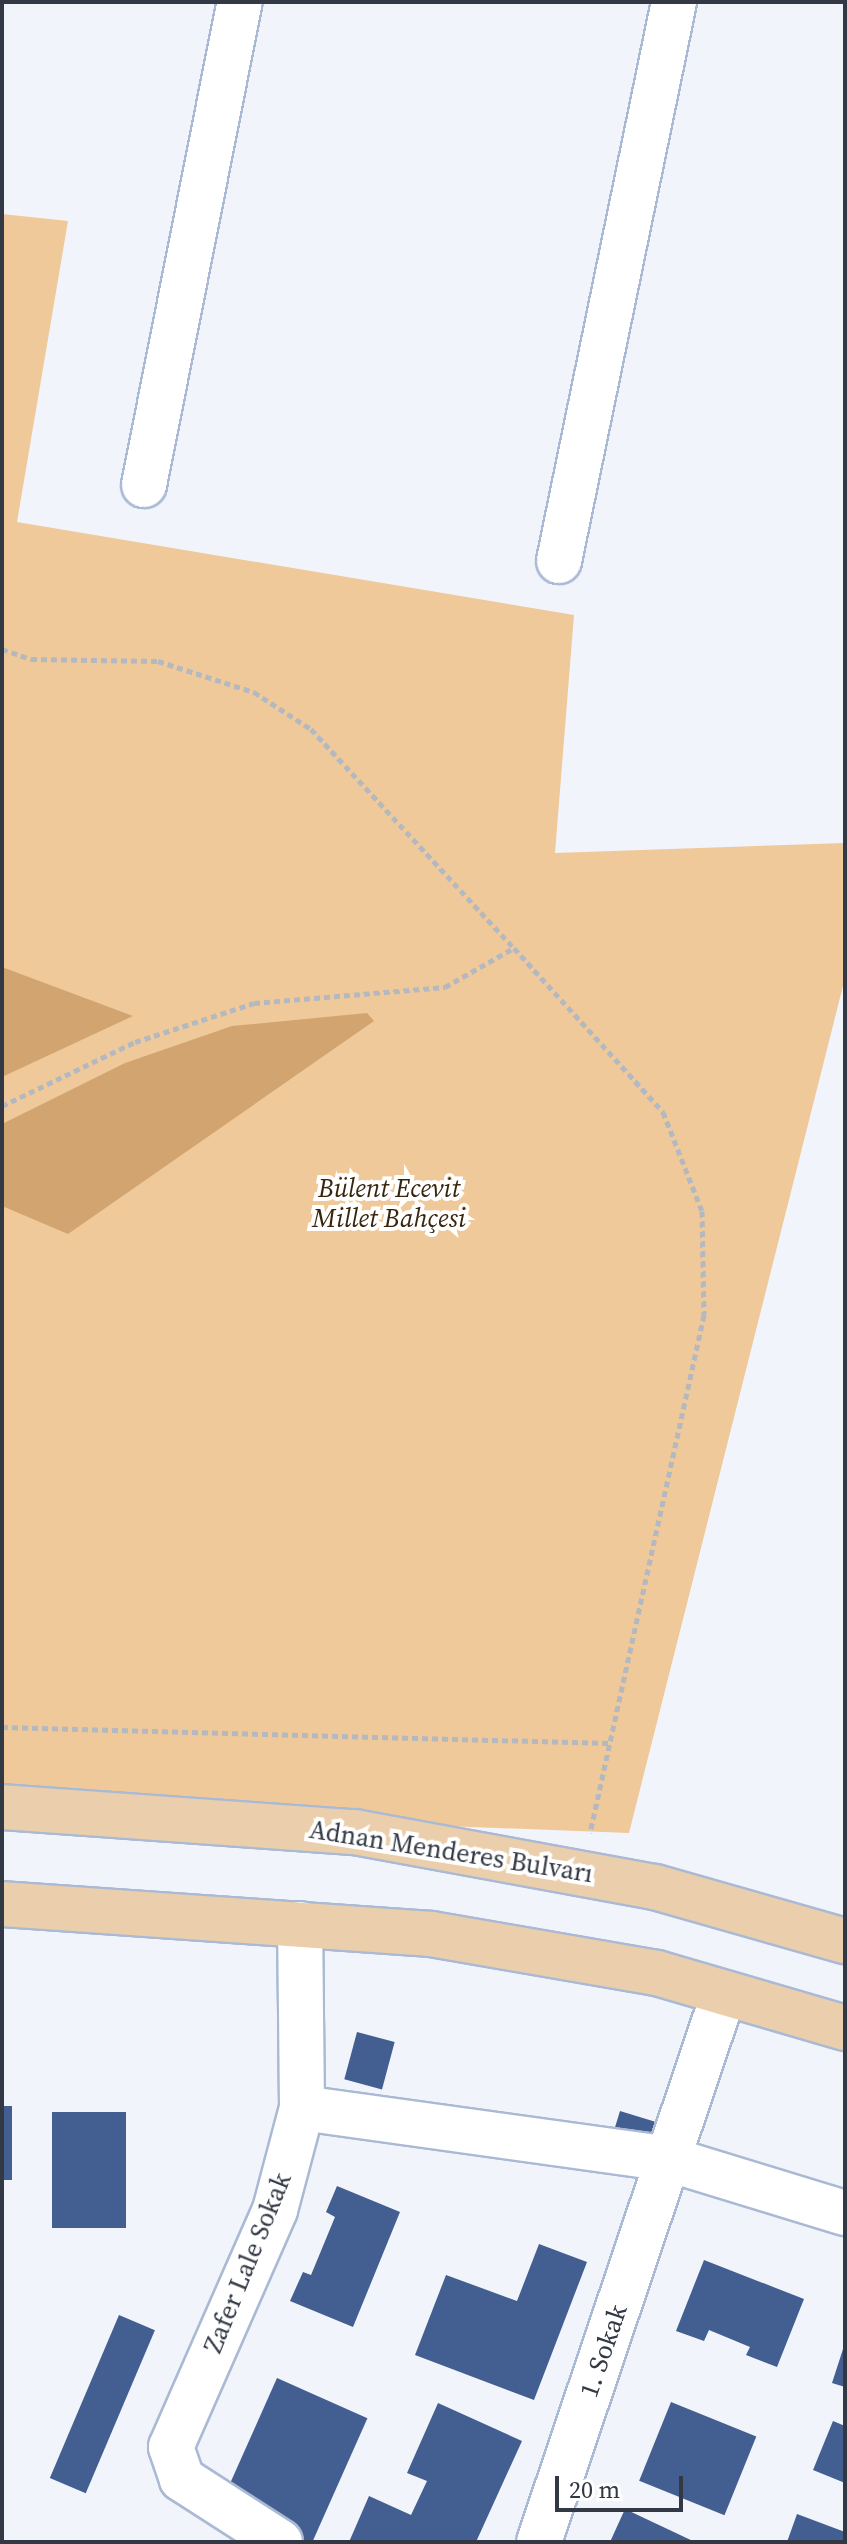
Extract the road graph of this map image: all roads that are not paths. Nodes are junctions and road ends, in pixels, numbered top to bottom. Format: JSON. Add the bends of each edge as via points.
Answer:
{"nodes":[{"id":1,"x":240,"y":2,"type":"edge"},
{"id":2,"x":674,"y":2,"type":"edge"},
{"id":3,"x":144,"y":485,"type":"dead end"},
{"id":4,"x":559,"y":561,"type":"dead end"},
{"id":5,"x":2,"y":1807,"type":"edge"},
{"id":6,"x":2,"y":1904,"type":"edge"},
{"id":7,"x":300,"y":1924,"type":"junction"},
{"id":8,"x":845,"y":1941,"type":"edge"},
{"id":9,"x":724,"y":1993,"type":"junction"},
{"id":10,"x":845,"y":2028,"type":"edge"},
{"id":11,"x":302,"y":2108,"type":"junction"},
{"id":12,"x":668,"y":2159,"type":"junction"},
{"id":13,"x":845,"y":2213,"type":"edge"},
{"id":14,"x":280,"y":2542,"type":"edge"},
{"id":15,"x":539,"y":2542,"type":"edge"}],
"edges":[{"from":1,"to":3,"type":"street"},
{"from":2,"to":4,"type":"street"},
{"from":5,"to":8,"type":"main road","name":"Adnan Menderes Bulvarı","via":[[355,1832],[655,1887]]},
{"from":6,"to":7,"type":"main road"},
{"from":7,"to":9,"type":"main road","via":[[431,1934],[657,1973]]},
{"from":7,"to":11,"type":"street","name":"Zafer Lale Sokak"},
{"from":9,"to":10,"type":"main road"},
{"from":9,"to":12,"type":"street","name":"1. Sokak"},
{"from":11,"to":12,"type":"street"},
{"from":11,"to":14,"type":"street","name":"Zafer Lale Sokak","via":[[275,2210],[171,2447],[182,2479]]},
{"from":12,"to":13,"type":"street"},
{"from":12,"to":15,"type":"street","name":"1. Sokak"}]}
